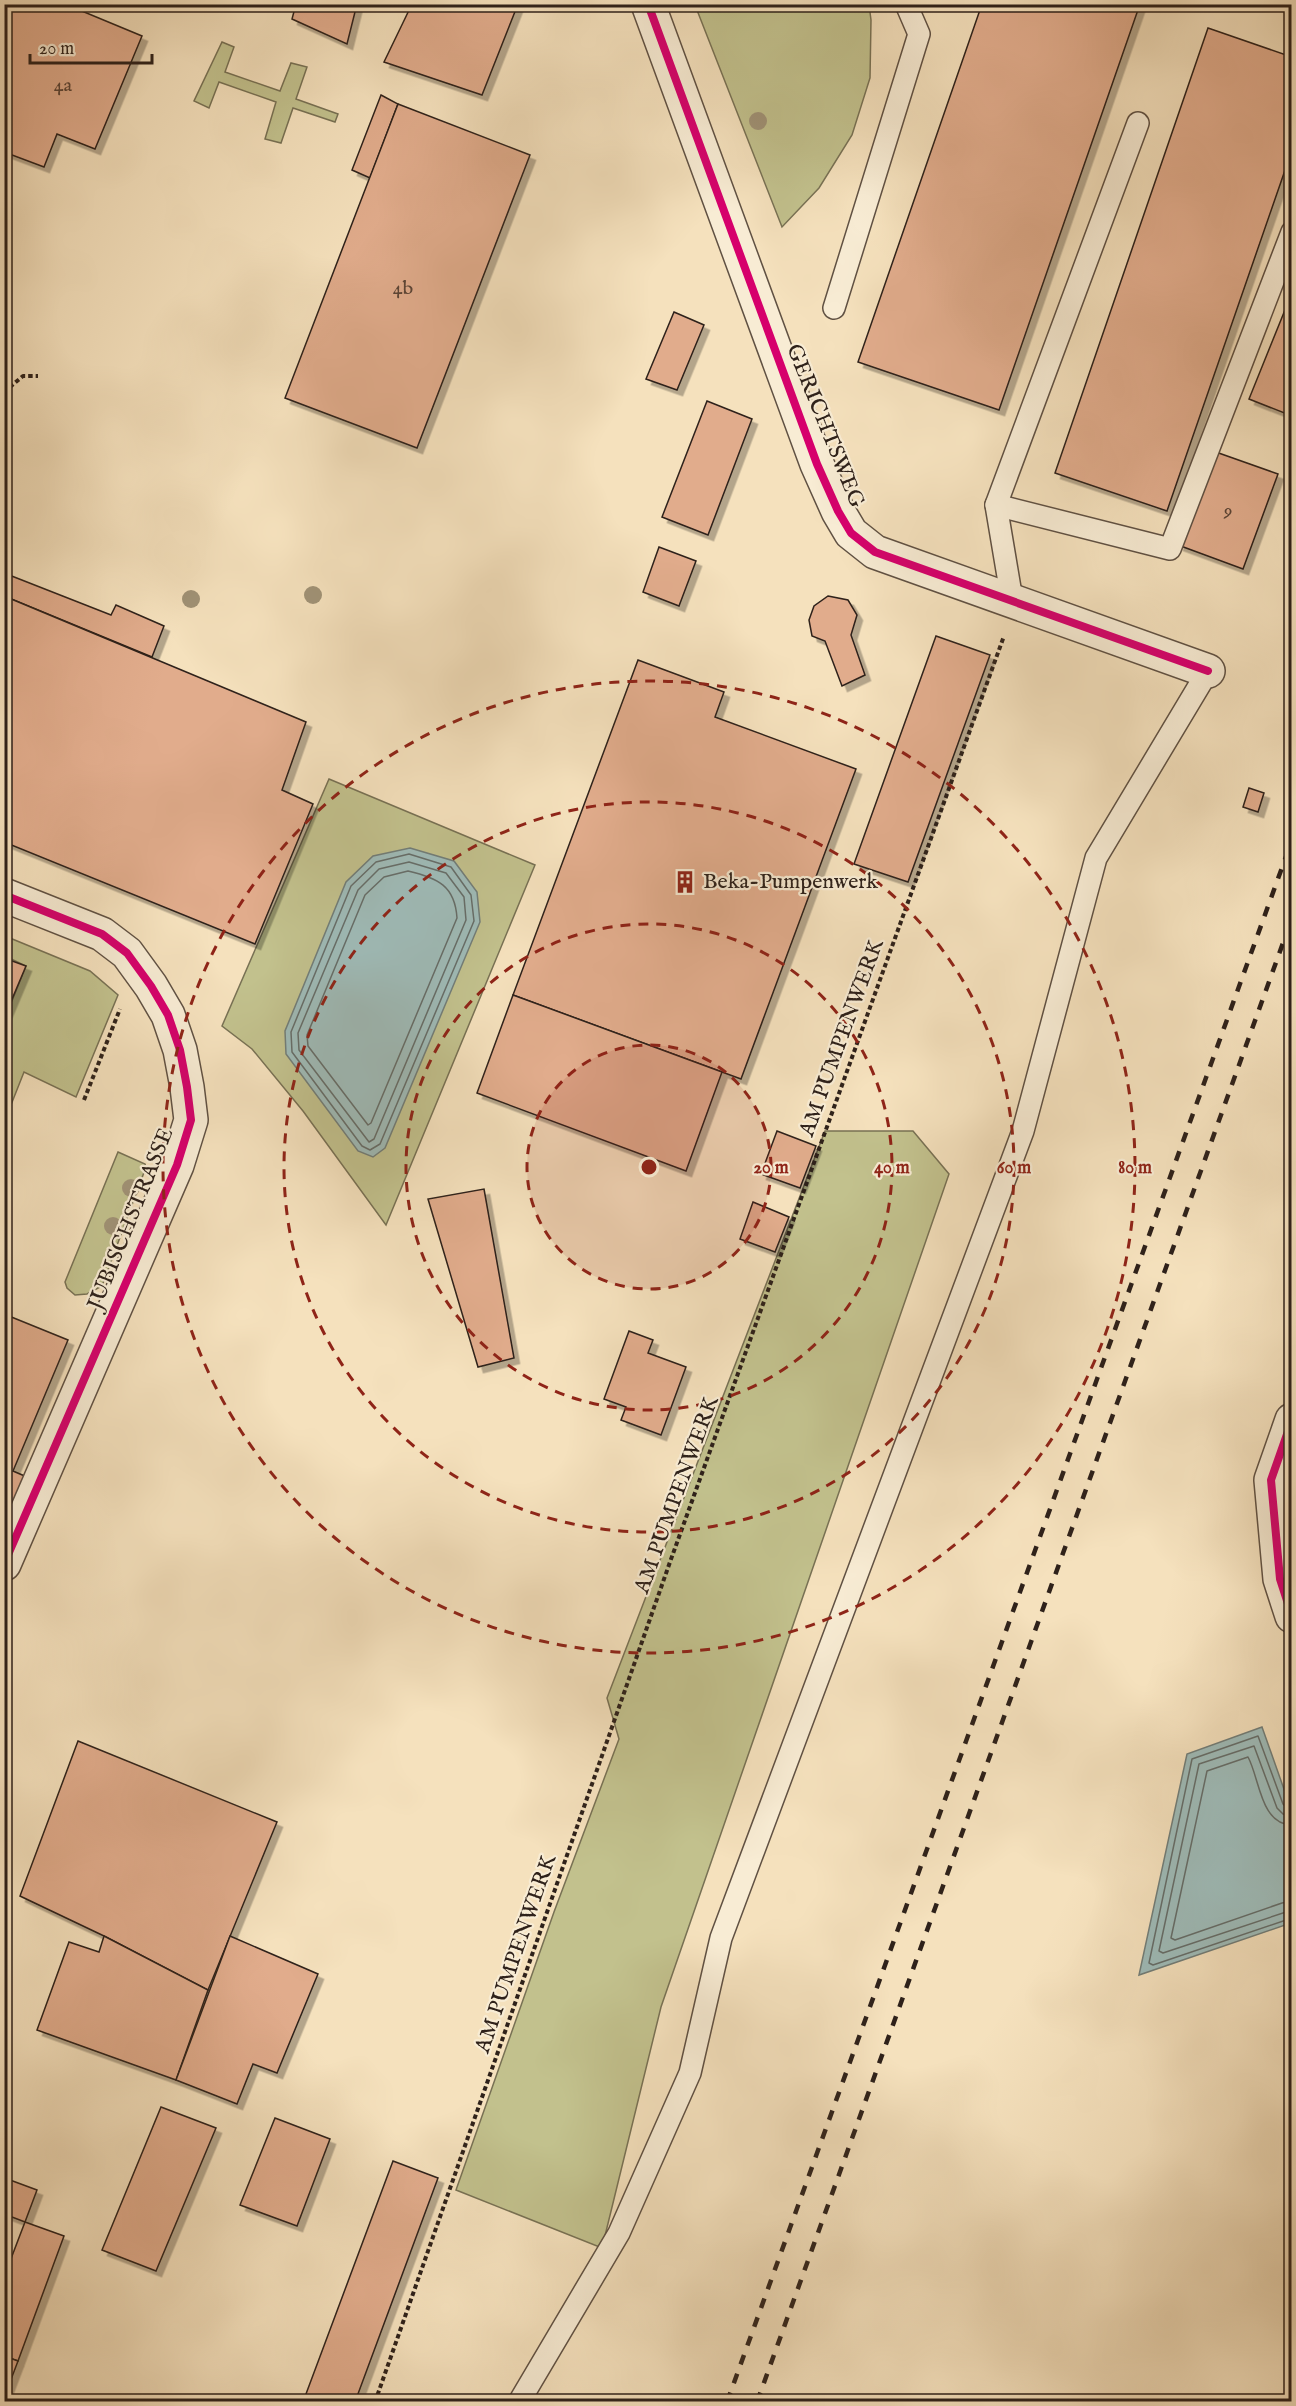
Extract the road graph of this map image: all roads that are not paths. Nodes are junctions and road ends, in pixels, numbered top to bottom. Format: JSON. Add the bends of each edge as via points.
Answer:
{"nodes":[{"id":1,"x":648,"y":4,"type":"edge"},
{"id":2,"x":906,"y":4,"type":"edge"},
{"id":3,"x":1138,"y":123,"type":"dead end"},
{"id":4,"x":1292,"y":232,"type":"edge"},
{"id":5,"x":834,"y":308,"type":"dead end"},
{"id":6,"x":996,"y":505,"type":"junction"},
{"id":7,"x":1012,"y":600,"type":"junction"},
{"id":8,"x":1208,"y":671,"type":"joint"},
{"id":9,"x":4,"y":895,"type":"edge"},
{"id":10,"x":1292,"y":1420,"type":"edge"},
{"id":11,"x":4,"y":1564,"type":"edge"},
{"id":12,"x":1292,"y":1616,"type":"edge"},
{"id":13,"x":519,"y":2402,"type":"edge"}],
"edges":[{"from":1,"to":7,"type":"street","name":"GERICHTSWEG","via":[[817,464],[842,519],[851,533],[875,552]]},
{"from":2,"to":5,"type":"lane","via":[[919,34]]},
{"from":3,"to":6,"type":"lane"},
{"from":4,"to":6,"type":"lane","via":[[1170,549]]},
{"from":6,"to":7,"type":"lane"},
{"from":7,"to":8,"type":"street","name":"GERICHTSWEG"},
{"from":8,"to":13,"type":"lane","via":[[1096,858],[1023,1131],[721,1938],[690,2073],[619,2233]]},
{"from":9,"to":11,"type":"street","name":"JUBISCHSTRASSE","via":[[102,934],[127,953],[168,1015],[180,1050],[190,1120],[177,1165]]},
{"from":10,"to":12,"type":"street","via":[[1271,1480],[1280,1579]]}]}
